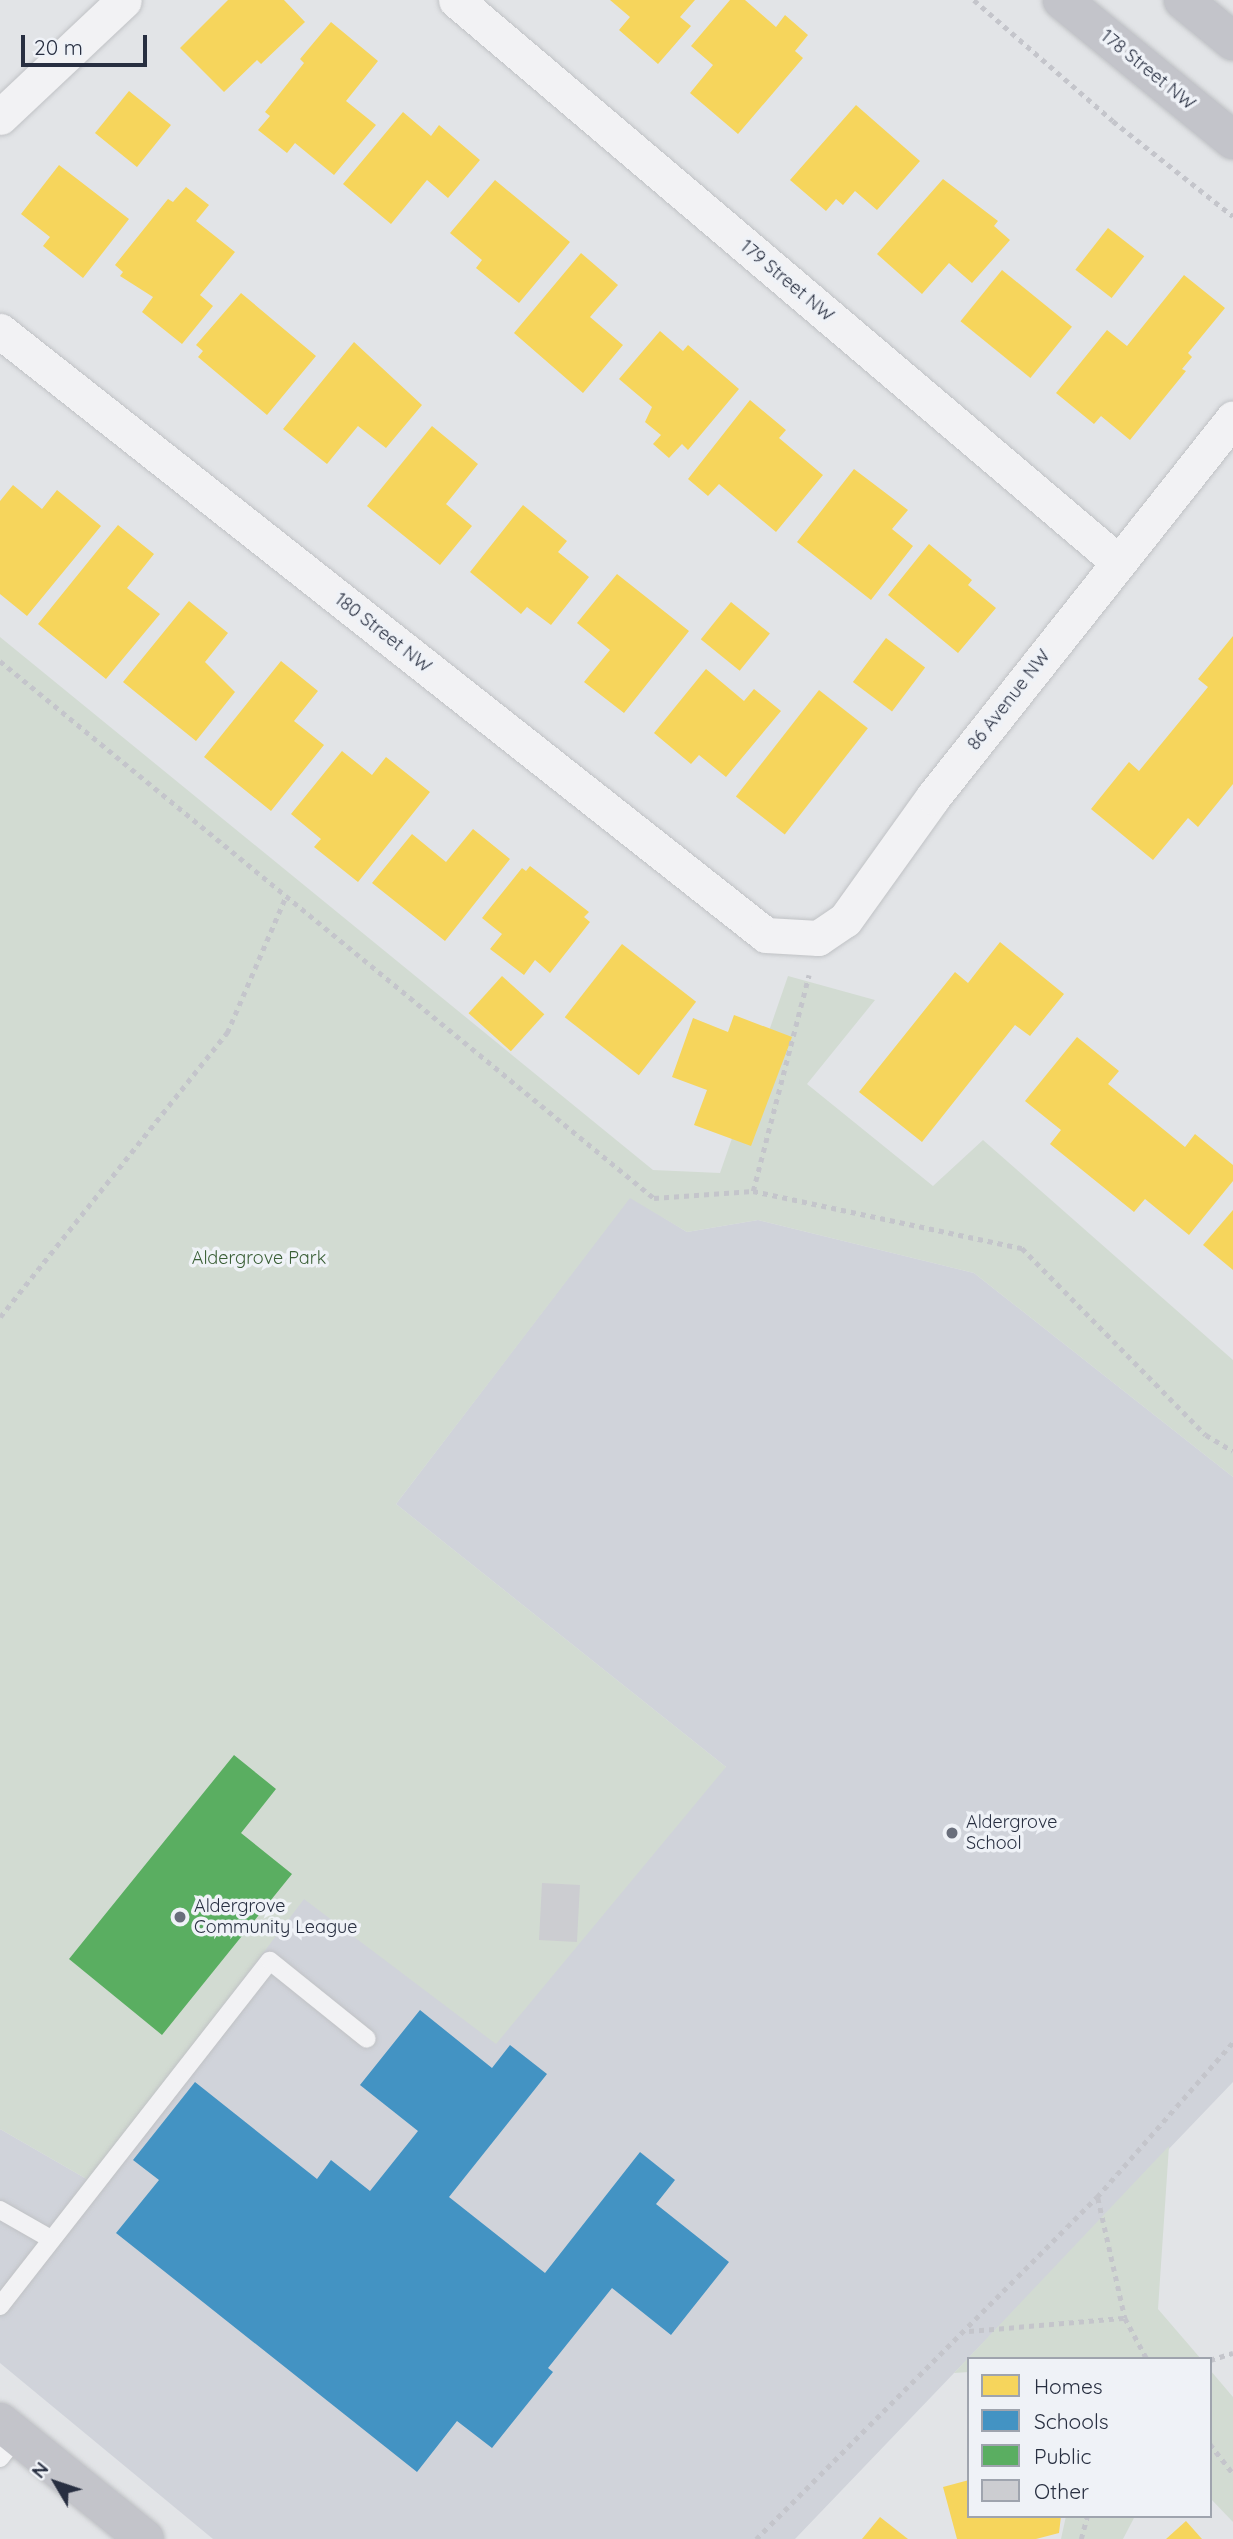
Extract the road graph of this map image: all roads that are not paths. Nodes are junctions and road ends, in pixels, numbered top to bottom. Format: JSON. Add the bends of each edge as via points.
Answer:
{"nodes":[{"id":1,"x":124,"y":0,"type":"edge"},
{"id":2,"x":456,"y":0,"type":"edge"},
{"id":3,"x":1062,"y":0,"type":"edge"},
{"id":4,"x":1184,"y":0,"type":"edge"},
{"id":5,"x":1233,"y":41,"type":"edge"},
{"id":6,"x":0,"y":117,"type":"edge"},
{"id":7,"x":1233,"y":140,"type":"edge"},
{"id":8,"x":0,"y":331,"type":"edge"},
{"id":9,"x":1233,"y":419,"type":"edge"},
{"id":10,"x":1117,"y":561,"type":"junction"},
{"id":11,"x":818,"y":938,"type":"joint"},
{"id":12,"x":368,"y":2039,"type":"dead end"},
{"id":13,"x":0,"y":2210,"type":"edge"},
{"id":14,"x":49,"y":2238,"type":"junction"},
{"id":15,"x":0,"y":2305,"type":"edge"},
{"id":16,"x":6,"y":2439,"type":"edge"},
{"id":17,"x":145,"y":2539,"type":"edge"}],
"edges":[{"from":1,"to":6,"type":"street"},
{"from":2,"to":10,"type":"street","name":"179 Street NW"},
{"from":3,"to":7,"type":"main road","name":"178 Street NW"},
{"from":4,"to":5,"type":"main road"},
{"from":8,"to":11,"type":"street","name":"180 Street NW","via":[[766,935]]},
{"from":9,"to":10,"type":"street","name":"86 Avenue NW"},
{"from":10,"to":11,"type":"street","name":"86 Avenue NW","via":[[933,797],[845,920]]},
{"from":12,"to":14,"type":"lane","via":[[270,1961]]},
{"from":13,"to":14,"type":"lane"},
{"from":14,"to":15,"type":"lane"},
{"from":16,"to":17,"type":"main road"}]}
